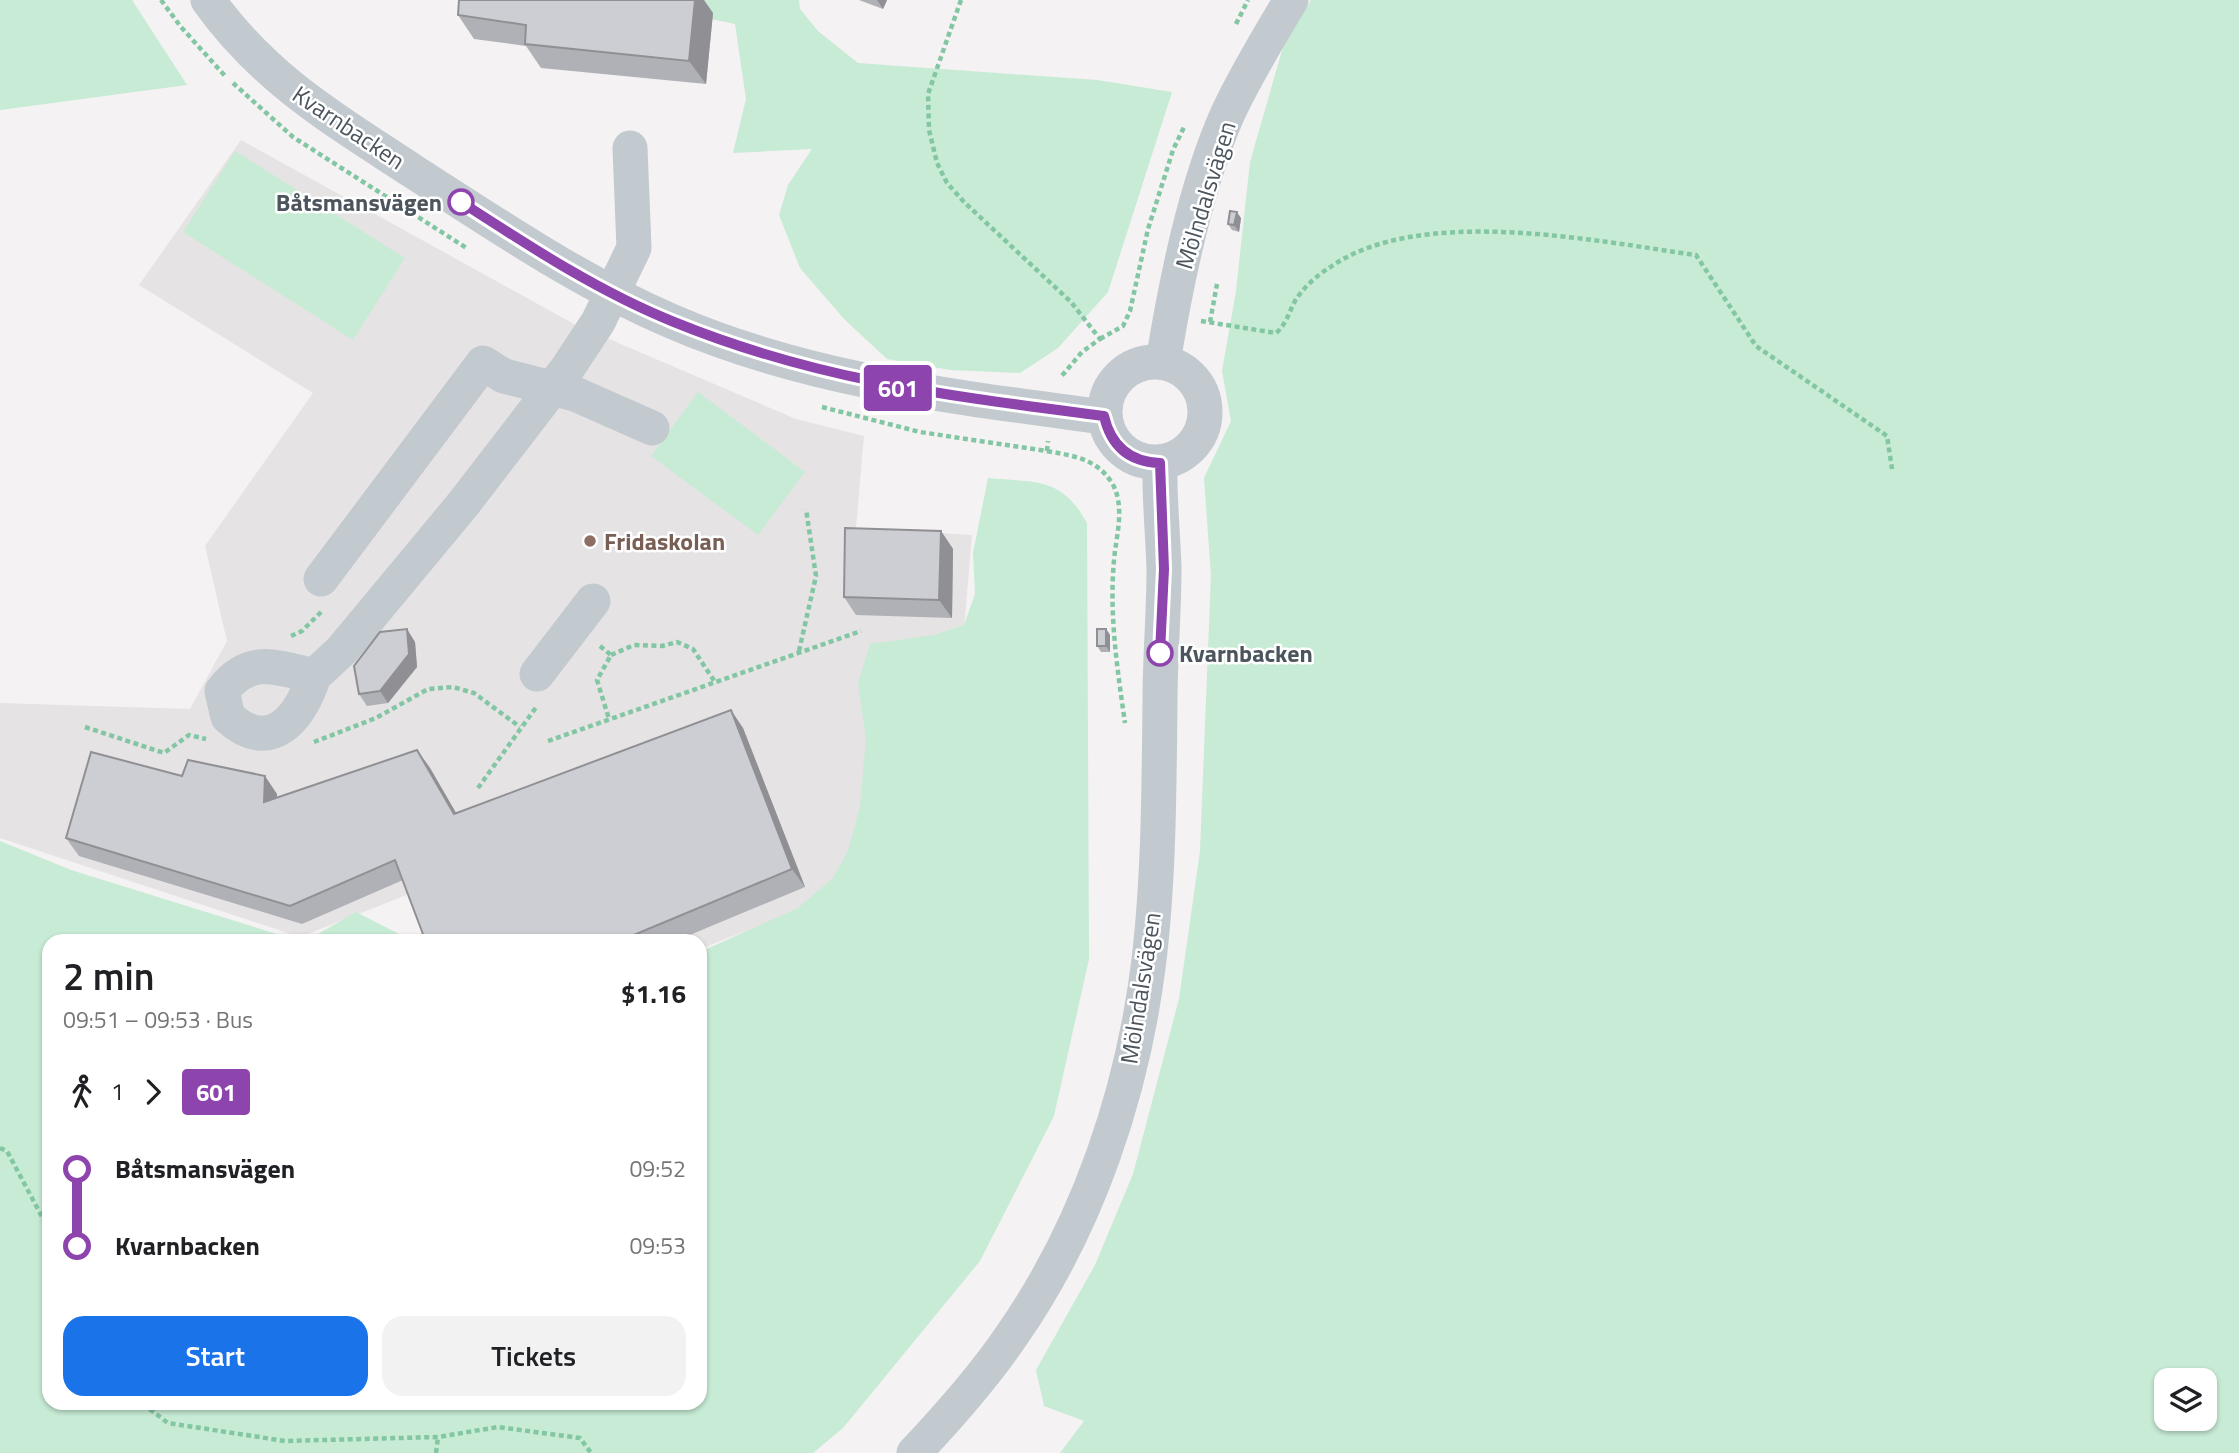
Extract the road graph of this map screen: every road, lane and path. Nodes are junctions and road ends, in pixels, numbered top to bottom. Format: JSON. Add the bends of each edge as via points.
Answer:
{"nodes":[{"id":1,"x":161,"y":0,"type":"edge"},
{"id":2,"x":208,"y":0,"type":"edge"},
{"id":3,"x":961,"y":0,"type":"edge"},
{"id":4,"x":1291,"y":0,"type":"edge"},
{"id":5,"x":630,"y":149,"type":"dead end"},
{"id":6,"x":469,"y":250,"type":"dead end"},
{"id":7,"x":1217,"y":284,"type":"dead end"},
{"id":8,"x":614,"y":294,"type":"junction"},
{"id":9,"x":1163,"y":362,"type":"junction"},
{"id":10,"x":550,"y":388,"type":"junction"},
{"id":11,"x":816,"y":405,"type":"dead end"},
{"id":12,"x":1052,"y":410,"type":"junction"},
{"id":13,"x":1104,"y":416,"type":"junction"},
{"id":14,"x":652,"y":428,"type":"dead end"},
{"id":15,"x":1047,"y":452,"type":"junction"},
{"id":16,"x":1160,"y":463,"type":"junction"},
{"id":17,"x":1892,"y":469,"type":"dead end"},
{"id":18,"x":806,"y":509,"type":"dead end"},
{"id":19,"x":321,"y":579,"type":"dead end"},
{"id":20,"x":584,"y":613,"type":"joint"},
{"id":21,"x":861,"y":631,"type":"dead end"},
{"id":22,"x":799,"y":651,"type":"junction"},
{"id":23,"x":611,"y":655,"type":"junction"},
{"id":24,"x":537,"y":674,"type":"joint"},
{"id":25,"x":314,"y":676,"type":"dead end"},
{"id":26,"x":715,"y":682,"type":"junction"},
{"id":27,"x":609,"y":719,"type":"junction"},
{"id":28,"x":1127,"y":736,"type":"dead end"},
{"id":29,"x":548,"y":741,"type":"dead end"},
{"id":30,"x":478,"y":788,"type":"dead end"},
{"id":31,"x":0,"y":1148,"type":"edge"},
{"id":32,"x":42,"y":1217,"type":"edge"},
{"id":33,"x":151,"y":1410,"type":"edge"},
{"id":34,"x":438,"y":1437,"type":"junction"},
{"id":35,"x":436,"y":1453,"type":"edge"},
{"id":36,"x":591,"y":1453,"type":"edge"},
{"id":37,"x":914,"y":1453,"type":"edge"}],
"edges":[{"from":1,"to":6,"type":"path","via":[[217,68],[267,116]]},
{"from":2,"to":8,"type":"street","name":"Kvarnbacken","via":[[263,64],[330,119]]},
{"from":3,"to":12,"type":"path","via":[[928,94],[929,130],[937,163],[964,202],[1071,302],[1100,339],[1082,352],[1056,383]]},
{"from":4,"to":9,"type":"street","name":"Mölndalsvägen","via":[[1228,114],[1210,163],[1170,317]]},
{"from":5,"to":8,"type":"street","via":[[634,248]]},
{"from":7,"to":17,"type":"path","via":[[1210,322],[1276,333],[1296,299],[1329,267],[1350,255],[1417,238],[1460,232],[1539,233],[1696,255],[1756,346],[1887,436]]},
{"from":8,"to":10,"type":"street"},
{"from":8,"to":12,"type":"street","name":"Kvarnbacken","via":[[672,321],[804,367],[895,388]]},
{"from":9,"to":13,"type":"street","via":[[1140,364],[1121,375],[1108,394]]},
{"from":9,"to":16,"type":"street","via":[[1181,369],[1195,382],[1205,410],[1203,429],[1193,445]]},
{"from":10,"to":14,"type":"street","via":[[575,394]]},
{"from":10,"to":19,"type":"street","via":[[504,376],[483,363]]},
{"from":10,"to":25,"type":"street","via":[[464,503],[342,650]]},
{"from":11,"to":15,"type":"path","via":[[920,432]]},
{"from":12,"to":13,"type":"street","name":"Kvarnbacken"},
{"from":12,"to":15,"type":"path"},
{"from":13,"to":16,"type":"street","via":[[1118,447],[1137,460]]},
{"from":15,"to":28,"type":"path","via":[[1083,458],[1098,466],[1113,484],[1118,500],[1113,595],[1116,665]]},
{"from":16,"to":37,"type":"street","name":"Mölndalsvägen","via":[[1164,569],[1156,860],[1149,961],[1134,1047],[1105,1152],[1052,1267],[1013,1334]]},
{"from":18,"to":22,"type":"path","via":[[816,576]]},
{"from":20,"to":23,"type":"path"},
{"from":20,"to":24,"type":"street"},
{"from":21,"to":22,"type":"path"},
{"from":22,"to":26,"type":"path"},
{"from":23,"to":26,"type":"path","via":[[634,645],[677,642],[693,649]]},
{"from":23,"to":27,"type":"path","via":[[597,680]]},
{"from":24,"to":30,"type":"path","via":[[543,699]]},
{"from":26,"to":27,"type":"path"},
{"from":27,"to":29,"type":"path"},
{"from":31,"to":32,"type":"path","via":[[7,1151]]},
{"from":33,"to":34,"type":"path","via":[[167,1423],[285,1441]]},
{"from":34,"to":35,"type":"path"},
{"from":34,"to":36,"type":"path","via":[[498,1427],[580,1438]]}]}
